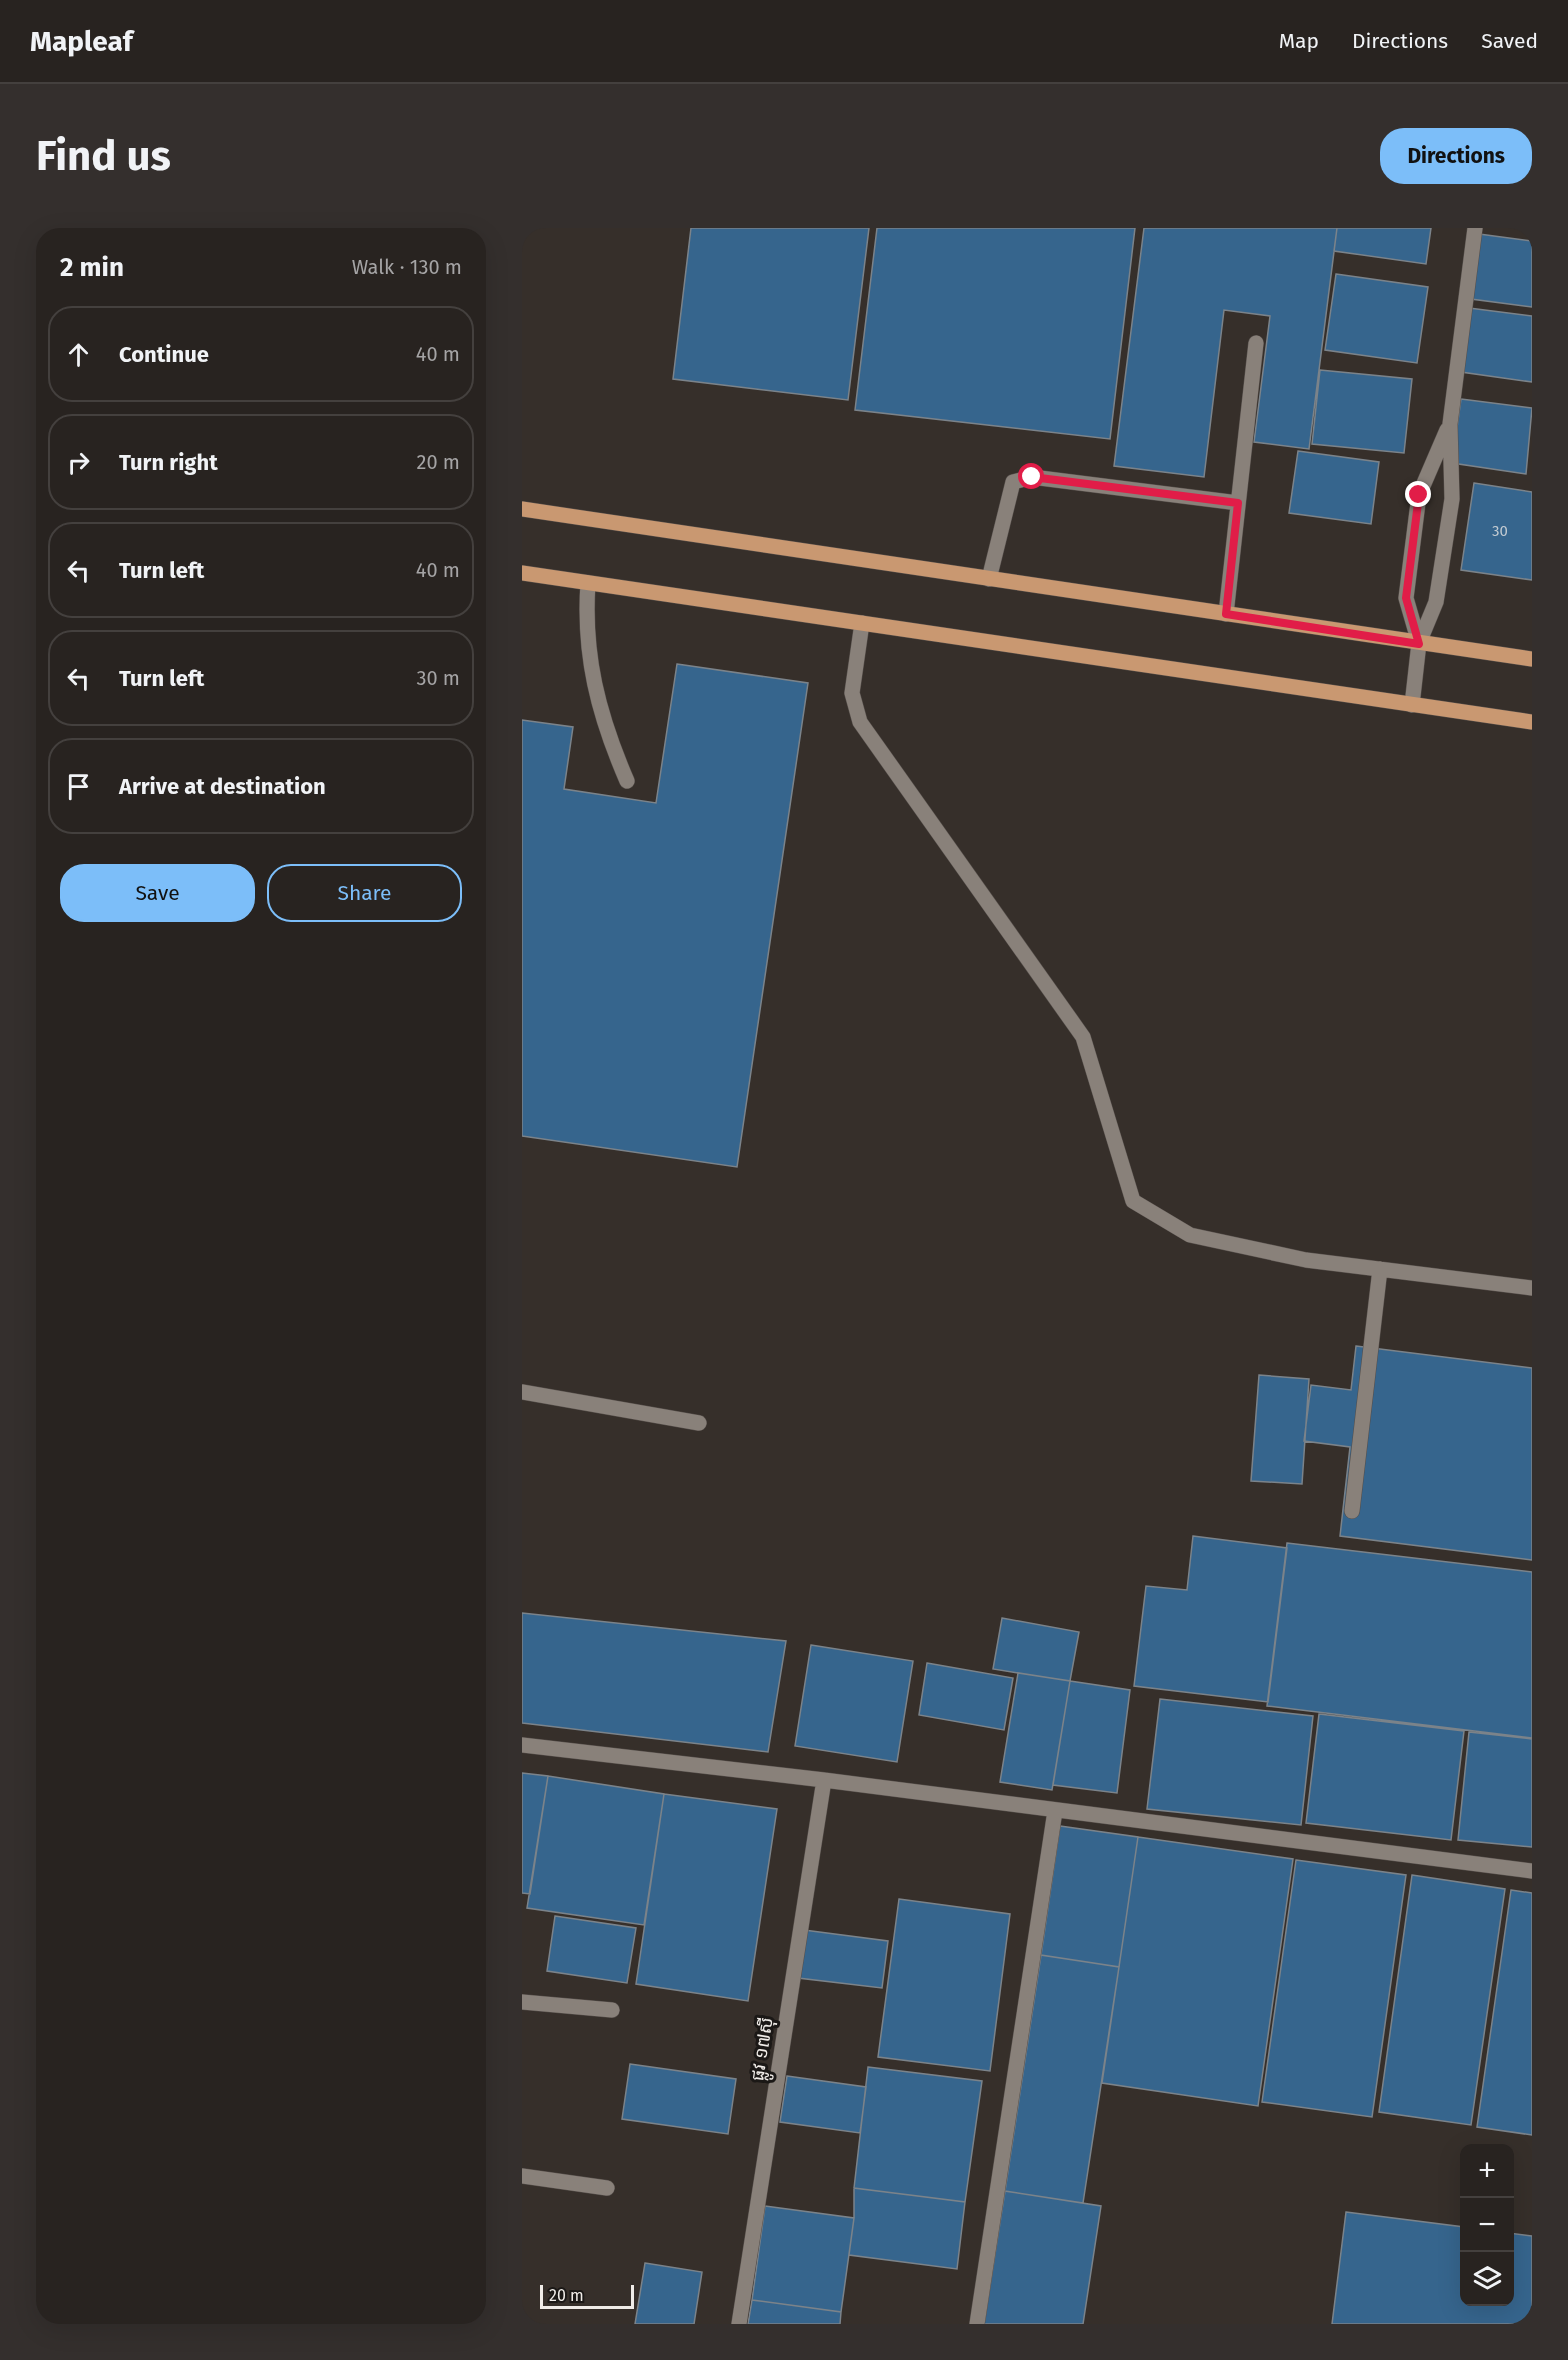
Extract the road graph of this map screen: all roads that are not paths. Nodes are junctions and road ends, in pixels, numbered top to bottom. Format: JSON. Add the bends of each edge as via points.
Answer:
{"nodes":[{"id":1,"x":1475,"y":228,"type":"edge"},
{"id":2,"x":1256,"y":343,"type":"dead end"},
{"id":3,"x":1450,"y":424,"type":"junction"},
{"id":4,"x":1238,"y":503,"type":"junction"},
{"id":5,"x":522,"y":509,"type":"edge"},
{"id":6,"x":522,"y":573,"type":"edge"},
{"id":7,"x":989,"y":579,"type":"junction"},
{"id":8,"x":588,"y":583,"type":"junction"},
{"id":9,"x":1226,"y":614,"type":"junction"},
{"id":10,"x":862,"y":623,"type":"junction"},
{"id":11,"x":1419,"y":644,"type":"junction"},
{"id":12,"x":1532,"y":659,"type":"edge"},
{"id":13,"x":1412,"y":705,"type":"junction"},
{"id":14,"x":1532,"y":722,"type":"edge"},
{"id":15,"x":627,"y":781,"type":"dead end"},
{"id":16,"x":1380,"y":1269,"type":"junction"},
{"id":17,"x":1532,"y":1288,"type":"edge"},
{"id":18,"x":522,"y":1392,"type":"edge"},
{"id":19,"x":699,"y":1423,"type":"dead end"},
{"id":20,"x":1352,"y":1511,"type":"dead end"},
{"id":21,"x":522,"y":1745,"type":"edge"},
{"id":22,"x":824,"y":1780,"type":"junction"},
{"id":23,"x":1055,"y":1811,"type":"junction"},
{"id":24,"x":1532,"y":1871,"type":"edge"},
{"id":25,"x":522,"y":2002,"type":"edge"},
{"id":26,"x":612,"y":2010,"type":"dead end"},
{"id":27,"x":522,"y":2176,"type":"edge"},
{"id":28,"x":607,"y":2188,"type":"dead end"},
{"id":29,"x":739,"y":2324,"type":"edge"},
{"id":30,"x":977,"y":2324,"type":"edge"}],
"edges":[{"from":1,"to":3,"type":"street"},
{"from":2,"to":4,"type":"street"},
{"from":3,"to":11,"type":"street","via":[[1452,499],[1436,602]]},
{"from":3,"to":11,"type":"street","via":[[1419,495],[1406,598]]},
{"from":4,"to":7,"type":"street","via":[[1032,477],[1012,482]]},
{"from":4,"to":9,"type":"street"},
{"from":5,"to":7,"type":"main road"},
{"from":6,"to":8,"type":"main road"},
{"from":7,"to":9,"type":"main road"},
{"from":8,"to":10,"type":"main road"},
{"from":8,"to":15,"type":"street","via":[[585,624],[592,677]]},
{"from":9,"to":11,"type":"main road"},
{"from":10,"to":13,"type":"main road"},
{"from":10,"to":16,"type":"street","via":[[852,693],[860,722],[1083,1037],[1133,1201],[1190,1235],[1306,1260]]},
{"from":11,"to":12,"type":"main road"},
{"from":11,"to":13,"type":"street"},
{"from":13,"to":14,"type":"main road"},
{"from":16,"to":17,"type":"street"},
{"from":16,"to":20,"type":"street"},
{"from":18,"to":19,"type":"street"},
{"from":21,"to":22,"type":"street"},
{"from":22,"to":23,"type":"street"},
{"from":22,"to":29,"type":"street","name":"ផ្លូវ ១៧ស៊ី"},
{"from":23,"to":24,"type":"street"},
{"from":23,"to":30,"type":"street"},
{"from":25,"to":26,"type":"street"},
{"from":27,"to":28,"type":"street"}]}
